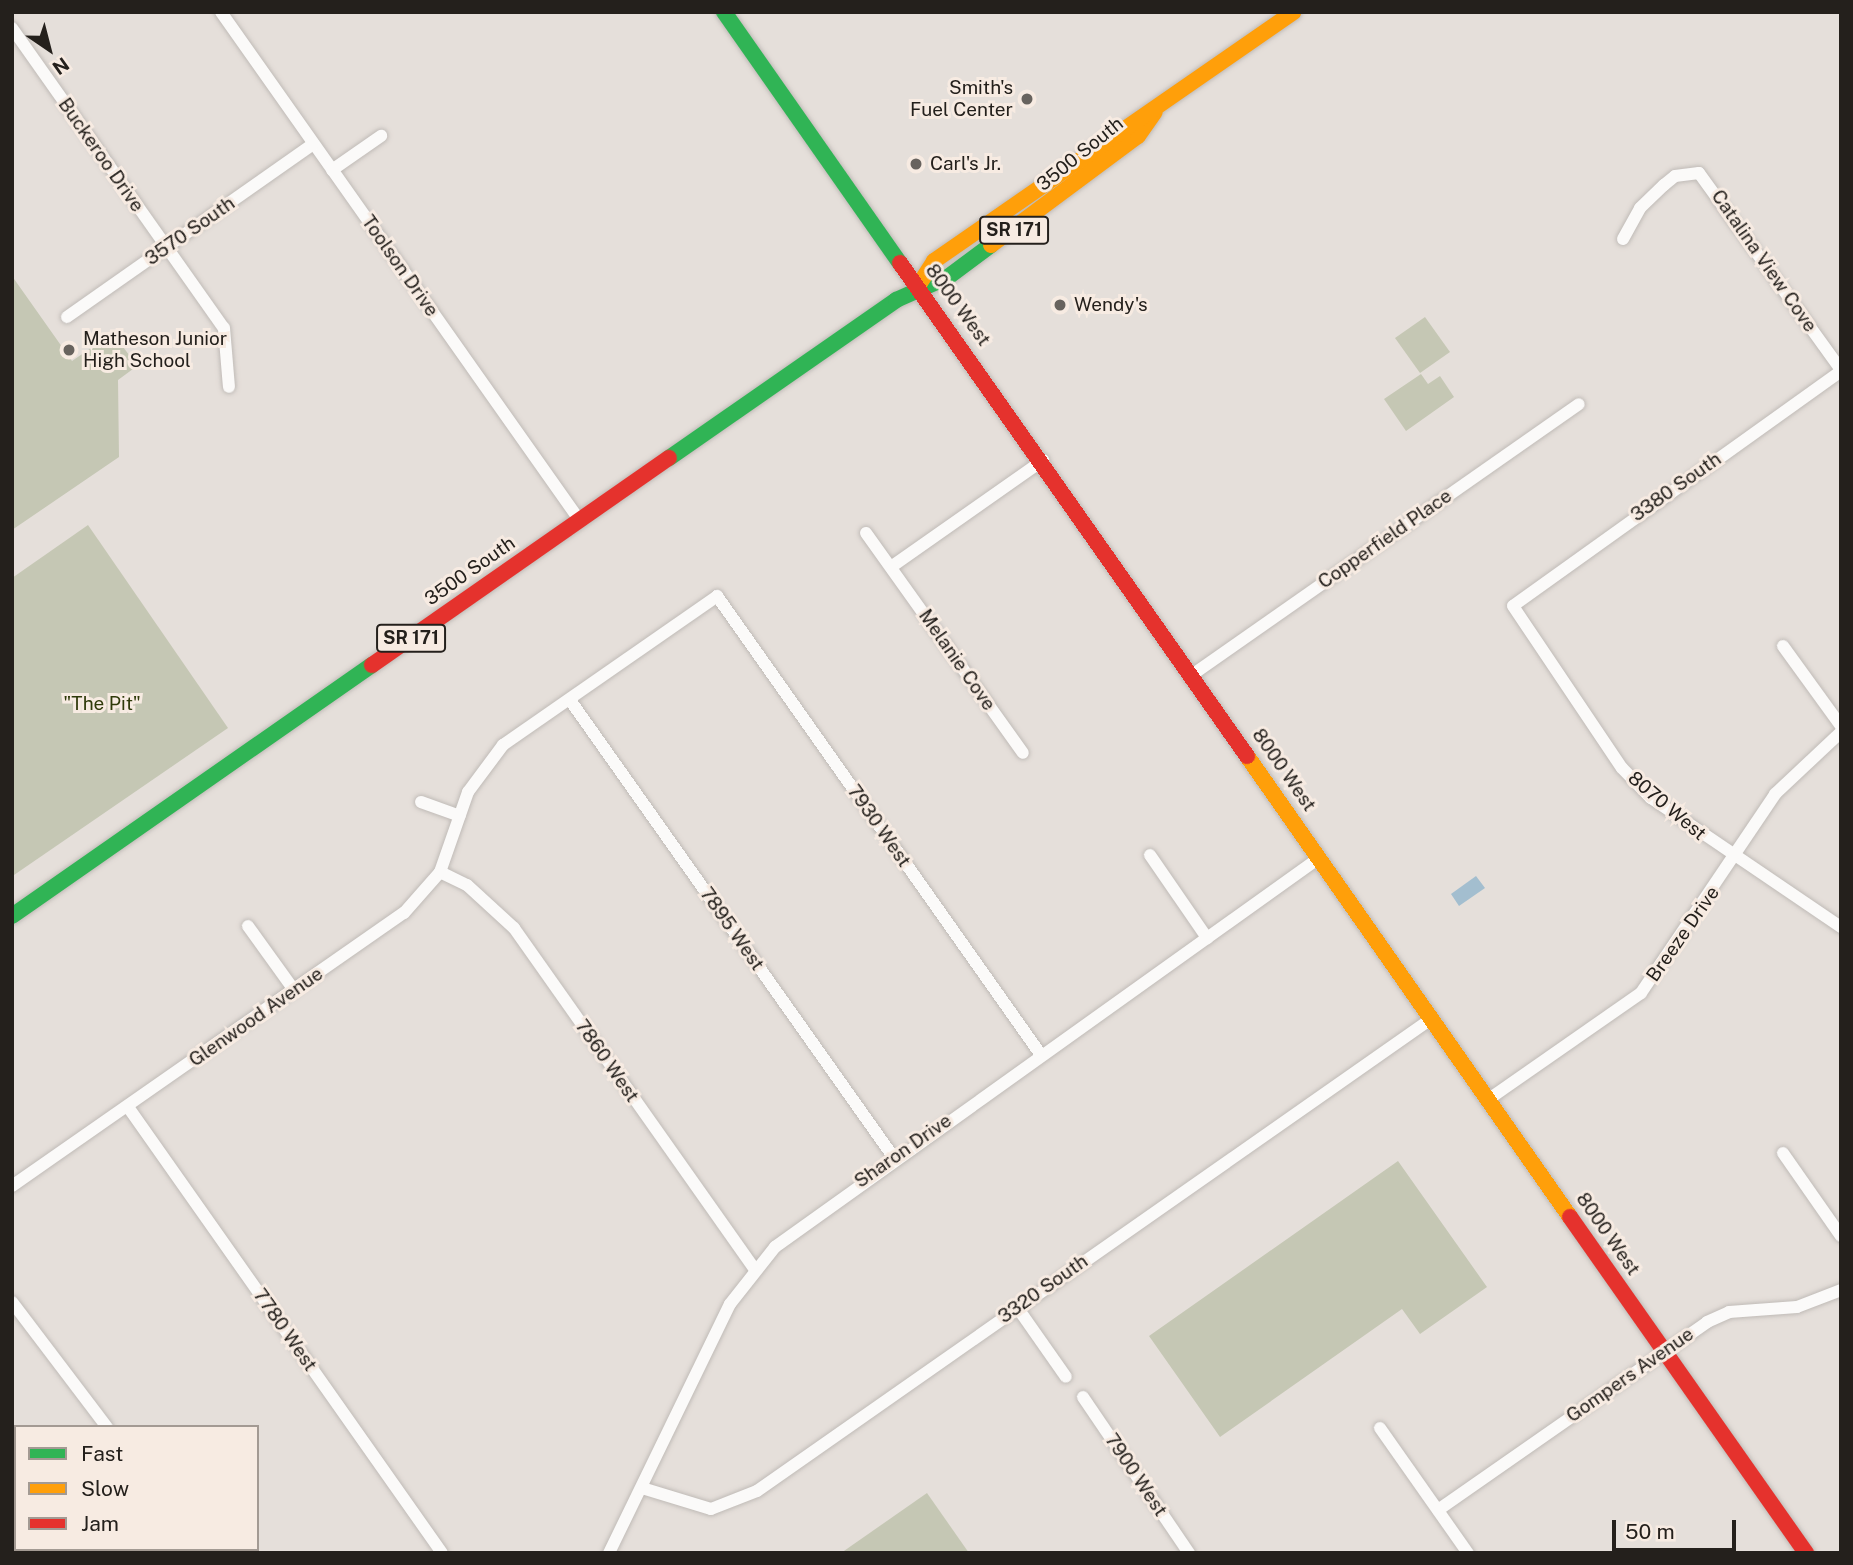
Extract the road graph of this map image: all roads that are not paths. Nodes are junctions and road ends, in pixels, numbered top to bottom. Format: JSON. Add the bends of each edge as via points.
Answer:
{"nodes":[{"id":1,"x":220,"y":12,"type":"edge"},
{"id":2,"x":724,"y":12,"type":"edge"},
{"id":3,"x":1293,"y":12,"type":"edge"},
{"id":4,"x":12,"y":29,"type":"edge"},
{"id":5,"x":381,"y":136,"type":"dead end"},
{"id":6,"x":313,"y":144,"type":"junction"},
{"id":7,"x":332,"y":170,"type":"junction"},
{"id":8,"x":1623,"y":239,"type":"dead end"},
{"id":9,"x":166,"y":247,"type":"junction"},
{"id":10,"x":918,"y":286,"type":"junction"},
{"id":11,"x":67,"y":317,"type":"dead end"},
{"id":12,"x":1841,"y":370,"type":"edge"},
{"id":13,"x":229,"y":387,"type":"dead end"},
{"id":14,"x":1579,"y":404,"type":"dead end"},
{"id":15,"x":1043,"y":460,"type":"junction"},
{"id":16,"x":580,"y":521,"type":"junction"},
{"id":17,"x":866,"y":533,"type":"dead end"},
{"id":18,"x":891,"y":567,"type":"junction"},
{"id":19,"x":717,"y":596,"type":"joint"},
{"id":20,"x":1513,"y":606,"type":"joint"},
{"id":21,"x":1783,"y":646,"type":"dead end"},
{"id":22,"x":1192,"y":675,"type":"junction"},
{"id":23,"x":570,"y":700,"type":"junction"},
{"id":24,"x":1841,"y":726,"type":"edge"},
{"id":25,"x":1841,"y":732,"type":"edge"},
{"id":26,"x":1023,"y":753,"type":"dead end"},
{"id":27,"x":421,"y":802,"type":"dead end"},
{"id":28,"x":460,"y":816,"type":"junction"},
{"id":29,"x":1150,"y":855,"type":"dead end"},
{"id":30,"x":1319,"y":858,"type":"junction"},
{"id":31,"x":1735,"y":858,"type":"junction"},
{"id":32,"x":440,"y":872,"type":"junction"},
{"id":33,"x":12,"y":916,"type":"edge"},
{"id":34,"x":248,"y":926,"type":"dead end"},
{"id":35,"x":1841,"y":927,"type":"edge"},
{"id":36,"x":1208,"y":938,"type":"junction"},
{"id":37,"x":294,"y":990,"type":"junction"},
{"id":38,"x":1430,"y":1018,"type":"junction"},
{"id":39,"x":1041,"y":1055,"type":"junction"},
{"id":40,"x":1489,"y":1100,"type":"junction"},
{"id":41,"x":128,"y":1107,"type":"junction"},
{"id":42,"x":1783,"y":1153,"type":"dead end"},
{"id":43,"x":894,"y":1158,"type":"junction"},
{"id":44,"x":12,"y":1186,"type":"edge"},
{"id":45,"x":1841,"y":1236,"type":"edge"},
{"id":46,"x":755,"y":1270,"type":"junction"},
{"id":47,"x":1841,"y":1290,"type":"edge"},
{"id":48,"x":12,"y":1302,"type":"edge"},
{"id":49,"x":1017,"y":1307,"type":"junction"},
{"id":50,"x":1665,"y":1351,"type":"junction"},
{"id":51,"x":1066,"y":1377,"type":"dead end"},
{"id":52,"x":1083,"y":1397,"type":"dead end"},
{"id":53,"x":105,"y":1425,"type":"edge"},
{"id":54,"x":1380,"y":1428,"type":"dead end"},
{"id":55,"x":642,"y":1488,"type":"junction"},
{"id":56,"x":1438,"y":1510,"type":"junction"},
{"id":57,"x":442,"y":1553,"type":"edge"},
{"id":58,"x":609,"y":1553,"type":"edge"},
{"id":59,"x":1189,"y":1553,"type":"edge"},
{"id":60,"x":1468,"y":1553,"type":"edge"},
{"id":61,"x":1806,"y":1553,"type":"edge"}],
"edges":[{"from":1,"to":6,"type":"street","name":"Toolson Drive"},
{"from":2,"to":10,"type":"street","name":"8000 West"},
{"from":3,"to":10,"type":"street","name":"3500 South","number":"SR 171","via":[[1155,112],[1128,122],[933,261]]},
{"from":4,"to":9,"type":"street","name":"Buckeroo Drive"},
{"from":5,"to":7,"type":"street"},
{"from":6,"to":7,"type":"street","name":"Toolson Drive"},
{"from":6,"to":9,"type":"street","name":"3570 South"},
{"from":7,"to":16,"type":"street","name":"Toolson Drive"},
{"from":8,"to":12,"type":"street","name":"Catalina View Cove","via":[[1640,208],[1664,185],[1675,176],[1699,173]]},
{"from":9,"to":11,"type":"street","name":"3570 South"},
{"from":9,"to":13,"type":"street","name":"Buckeroo Drive","via":[[224,328]]},
{"from":10,"to":15,"type":"street","name":"8000 West"},
{"from":10,"to":16,"type":"street","name":"3500 South","number":"SR 171"},
{"from":12,"to":20,"type":"street","name":"3380 South"},
{"from":14,"to":22,"type":"street","name":"Copperfield Place"},
{"from":15,"to":18,"type":"street"},
{"from":15,"to":22,"type":"street","name":"8000 West"},
{"from":16,"to":33,"type":"street","name":"3500 South","number":"SR 171"},
{"from":17,"to":18,"type":"street","name":"Melanie Cove"},
{"from":18,"to":26,"type":"street","name":"Melanie Cove"},
{"from":19,"to":23,"type":"street","name":"Glenwood Avenue"},
{"from":19,"to":39,"type":"street","name":"7930 West"},
{"from":20,"to":31,"type":"street","name":"8070 West","via":[[1622,768],[1661,806]]},
{"from":21,"to":24,"type":"street"},
{"from":22,"to":30,"type":"street","name":"8000 West"},
{"from":23,"to":28,"type":"street","name":"Glenwood Avenue","via":[[483,766]]},
{"from":23,"to":43,"type":"street","name":"7895 West"},
{"from":25,"to":31,"type":"street","name":"Breeze Drive","via":[[1793,772]]},
{"from":27,"to":28,"type":"street"},
{"from":28,"to":32,"type":"street","name":"Glenwood Avenue"},
{"from":29,"to":36,"type":"street"},
{"from":30,"to":36,"type":"street","name":"Sharon Drive"},
{"from":30,"to":38,"type":"street","name":"8000 West"},
{"from":31,"to":35,"type":"street","name":"8070 West"},
{"from":31,"to":40,"type":"street","name":"Breeze Drive","via":[[1642,993]]},
{"from":32,"to":37,"type":"street","name":"Glenwood Avenue","via":[[404,913]]},
{"from":32,"to":46,"type":"street","name":"7860 West","via":[[467,886],[514,928]]},
{"from":34,"to":37,"type":"street"},
{"from":36,"to":39,"type":"street","name":"Sharon Drive"},
{"from":37,"to":41,"type":"street","name":"Glenwood Avenue"},
{"from":38,"to":40,"type":"street","name":"8000 West"},
{"from":38,"to":49,"type":"street","name":"3320 South"},
{"from":39,"to":43,"type":"street","name":"Sharon Drive"},
{"from":40,"to":50,"type":"street","name":"8000 West"},
{"from":41,"to":44,"type":"street","name":"Glenwood Avenue"},
{"from":41,"to":57,"type":"street","name":"7780 West"},
{"from":42,"to":45,"type":"street"},
{"from":43,"to":46,"type":"street","name":"Sharon Drive","via":[[800,1224]]},
{"from":46,"to":55,"type":"street","name":"Sharon Drive","via":[[710,1341]]},
{"from":47,"to":50,"type":"street","name":"Gompers Avenue","via":[[1797,1307],[1729,1312]]},
{"from":48,"to":53,"type":"street"},
{"from":49,"to":51,"type":"street"},
{"from":49,"to":55,"type":"street","name":"3320 South","via":[[731,1505],[685,1506]]},
{"from":50,"to":56,"type":"street","name":"Gompers Avenue"},
{"from":50,"to":61,"type":"street","name":"8000 West"},
{"from":52,"to":59,"type":"street","name":"7900 West"},
{"from":54,"to":56,"type":"street"},
{"from":55,"to":58,"type":"street","name":"Sharon Drive"},
{"from":56,"to":60,"type":"street"}]}
